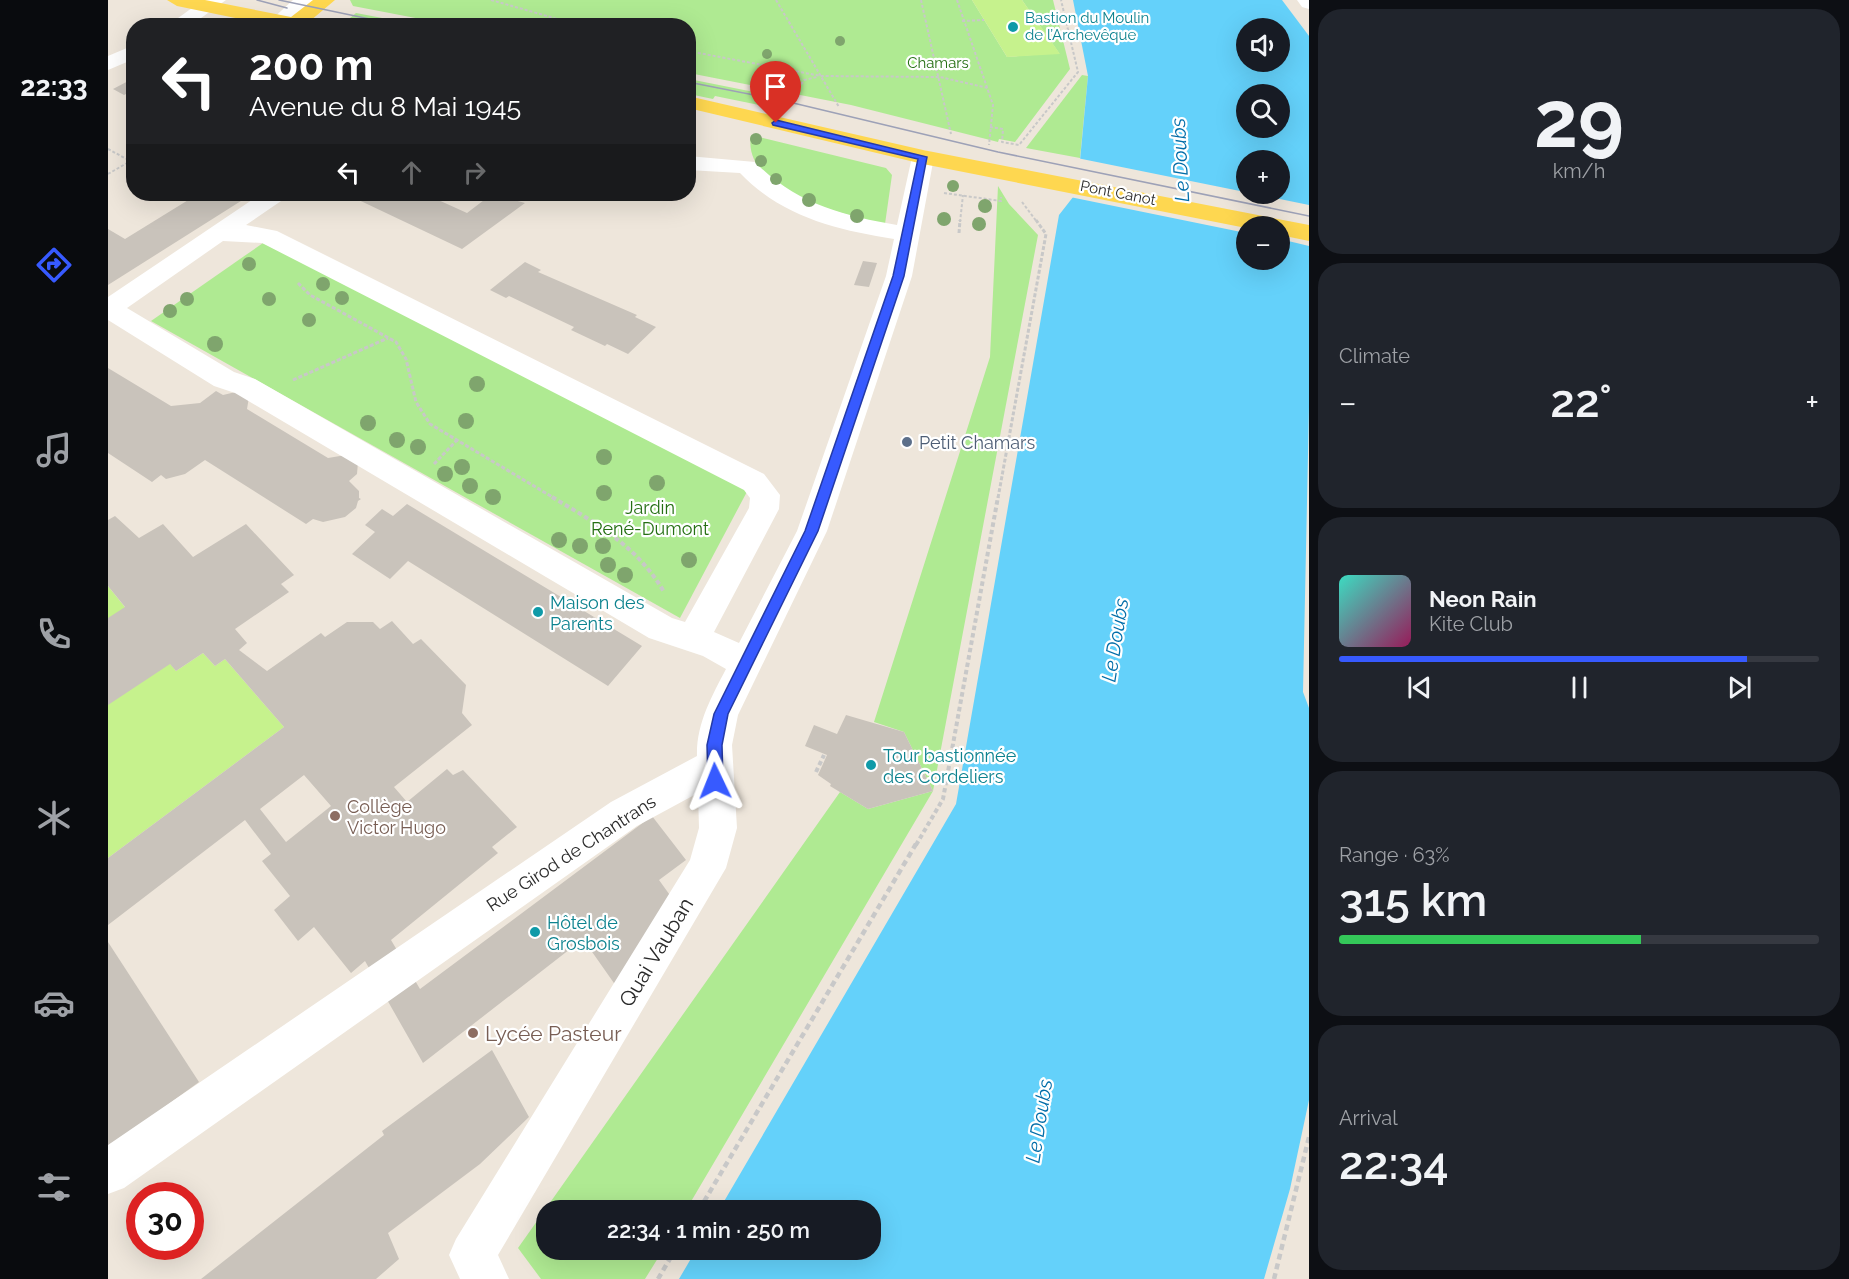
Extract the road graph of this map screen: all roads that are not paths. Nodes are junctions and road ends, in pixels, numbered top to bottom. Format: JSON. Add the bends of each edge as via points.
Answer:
{"nodes":[{"id":1,"x":177,"y":0,"type":"edge"},
{"id":2,"x":291,"y":0,"type":"edge"},
{"id":3,"x":305,"y":0,"type":"edge"},
{"id":4,"x":325,"y":0,"type":"edge"},
{"id":5,"x":218,"y":6,"type":"edge"},
{"id":6,"x":193,"y":18,"type":"edge"},
{"id":7,"x":271,"y":18,"type":"edge"},
{"id":8,"x":296,"y":18,"type":"edge"},
{"id":9,"x":300,"y":18,"type":"edge"},
{"id":10,"x":126,"y":55,"type":"edge"},
{"id":11,"x":108,"y":64,"type":"edge"},
{"id":12,"x":126,"y":66,"type":"edge"},
{"id":13,"x":108,"y":75,"type":"edge"},
{"id":14,"x":696,"y":104,"type":"edge"},
{"id":15,"x":922,"y":157,"type":"junction"},
{"id":16,"x":696,"y":164,"type":"edge"},
{"id":17,"x":266,"y":201,"type":"edge"},
{"id":18,"x":1309,"y":232,"type":"edge"},
{"id":19,"x":216,"y":234,"type":"junction"},
{"id":20,"x":909,"y":234,"type":"junction"},
{"id":21,"x":108,"y":309,"type":"edge"},
{"id":22,"x":693,"y":639,"type":"junction"},
{"id":23,"x":747,"y":663,"type":"junction"},
{"id":24,"x":714,"y":765,"type":"junction"},
{"id":25,"x":108,"y":1172,"type":"edge"},
{"id":26,"x":486,"y":1279,"type":"edge"}],
"edges":[{"from":1,"to":5,"type":"main road"},
{"from":2,"to":5,"type":"main road","via":[[255,7]]},
{"from":3,"to":8,"type":"street"},
{"from":4,"to":9,"type":"main road"},
{"from":5,"to":6,"type":"street"},
{"from":5,"to":7,"type":"main road"},
{"from":10,"to":11,"type":"street"},
{"from":12,"to":13,"type":"street"},
{"from":14,"to":15,"type":"main road","name":"Pont Canot"},
{"from":15,"to":18,"type":"main road","name":"Pont Canot"},
{"from":15,"to":20,"type":"street"},
{"from":16,"to":20,"type":"street","via":[[747,167],[781,196],[813,213]]},
{"from":17,"to":19,"type":"street"},
{"from":19,"to":21,"type":"street"},
{"from":19,"to":22,"type":"street","via":[[268,236],[754,482],[765,495],[764,509]]},
{"from":20,"to":23,"type":"street","via":[[899,276],[812,531]]},
{"from":21,"to":22,"type":"street","via":[[661,628]]},
{"from":22,"to":23,"type":"street"},
{"from":23,"to":24,"type":"street","via":[[721,714]]},
{"from":24,"to":25,"type":"street","name":"Rue Girod de Chantrans","via":[[624,814]]},
{"from":24,"to":26,"type":"street","name":"Quai Vauban","via":[[718,828],[706,868],[472,1255]]}]}
